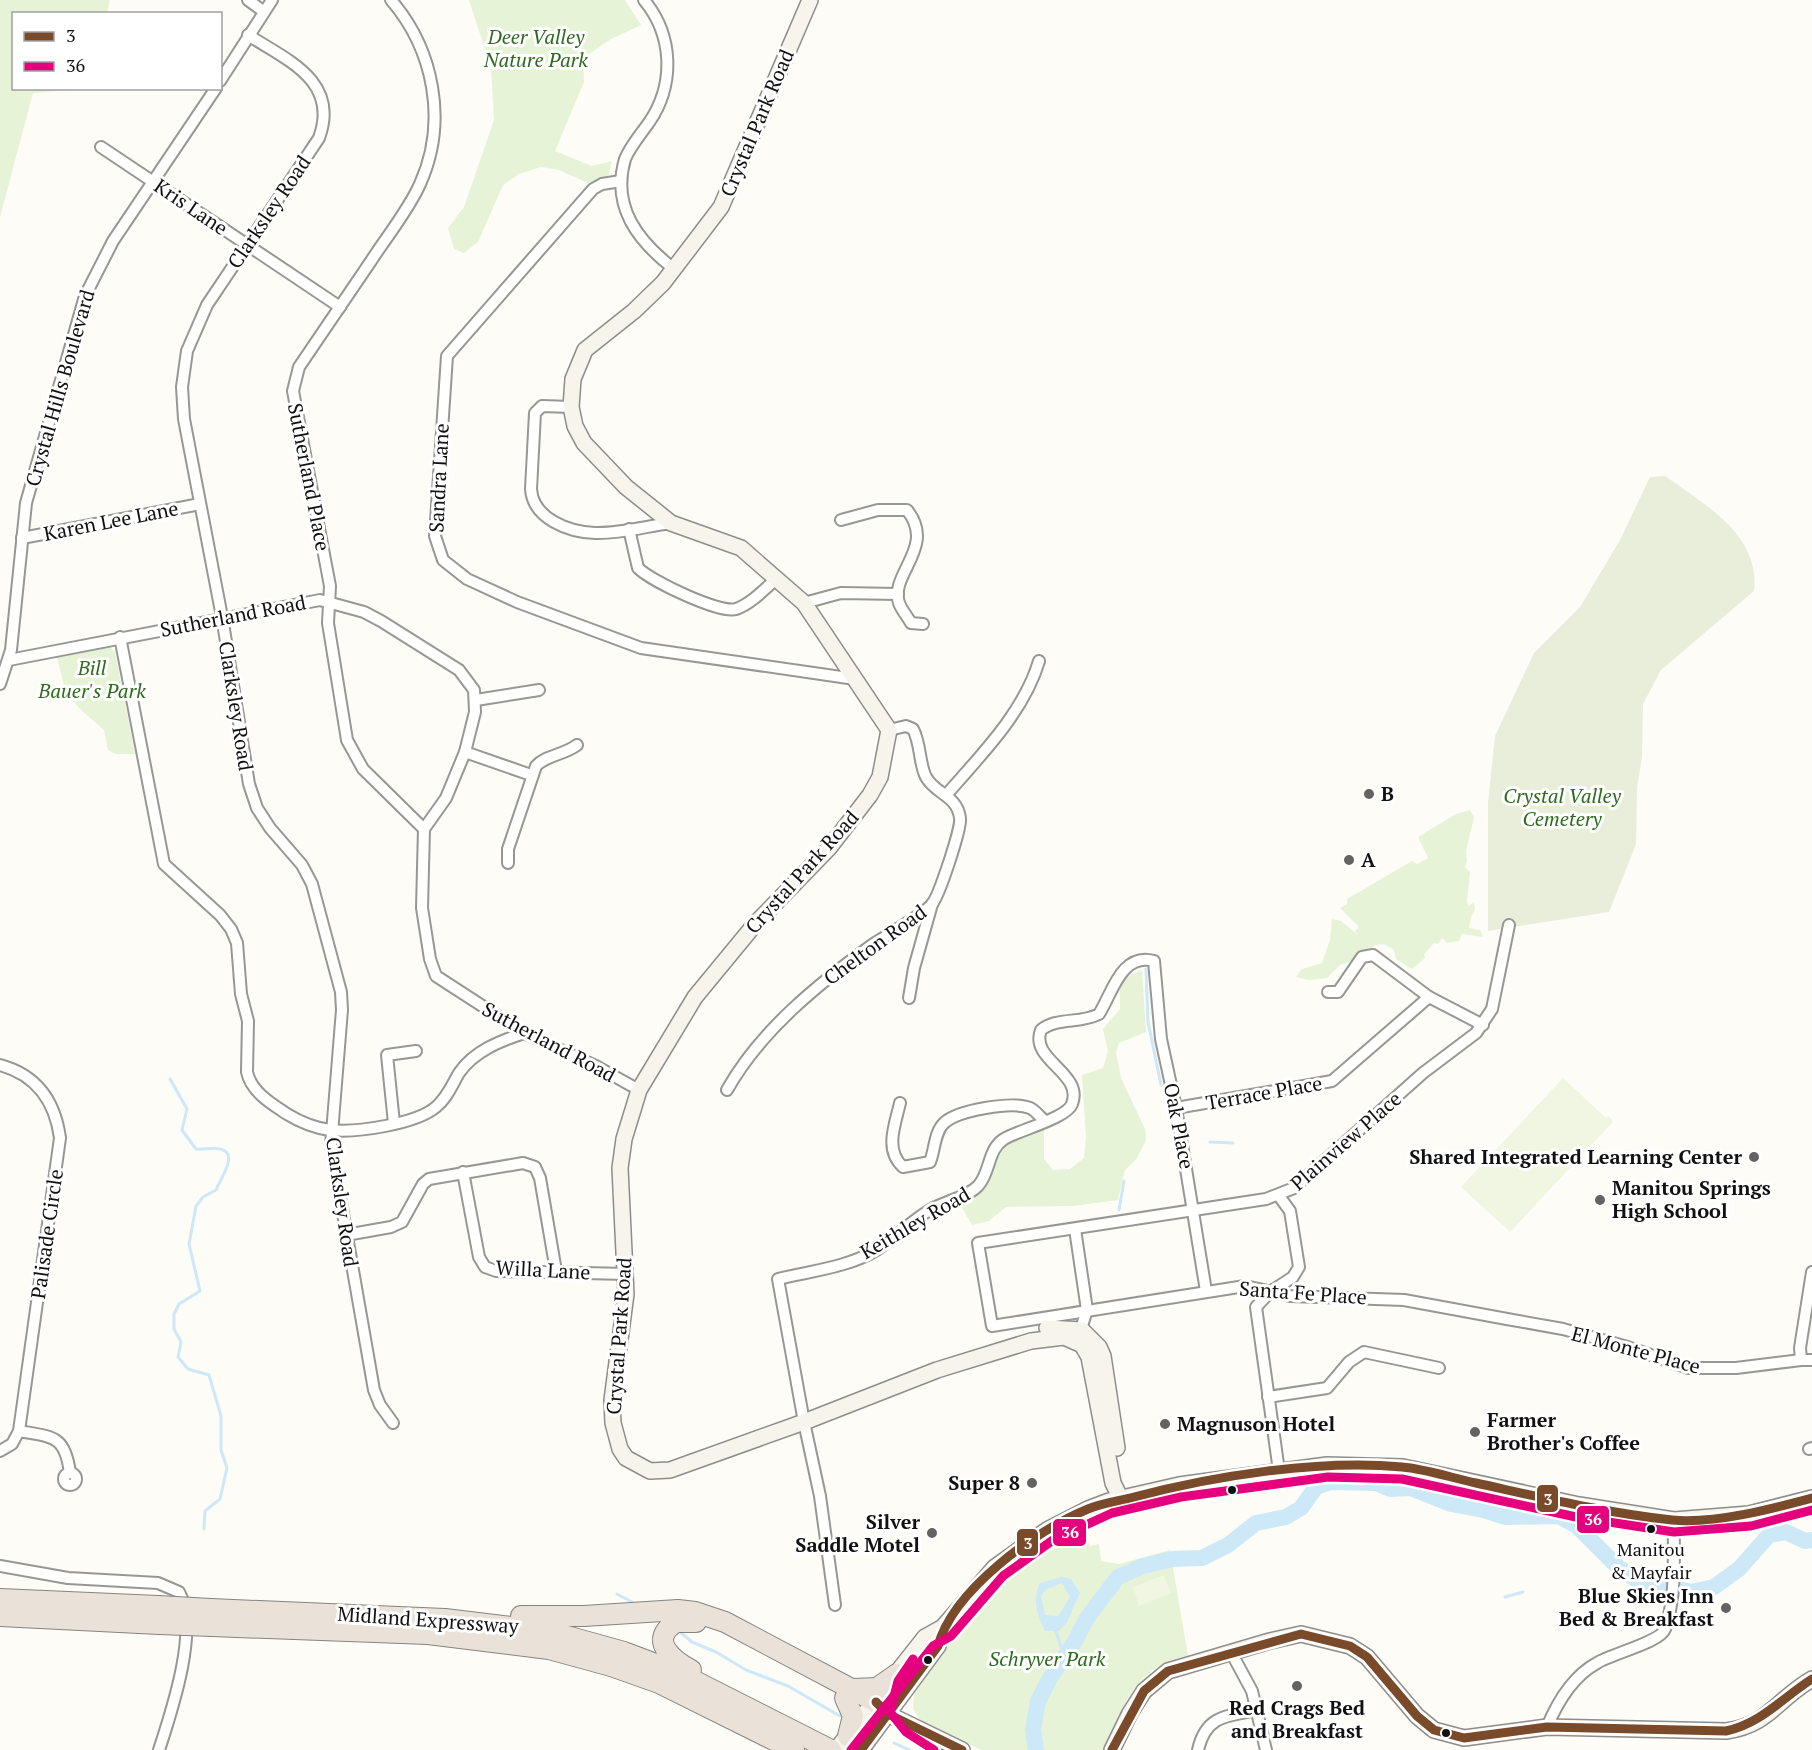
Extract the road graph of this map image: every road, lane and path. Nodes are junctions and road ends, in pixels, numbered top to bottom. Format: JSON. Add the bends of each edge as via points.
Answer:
{"nodes":[{"id":1,"x":248,"y":0,"type":"edge"},
{"id":2,"x":272,"y":0,"type":"edge"},
{"id":3,"x":391,"y":0,"type":"edge"},
{"id":4,"x":644,"y":0,"type":"edge"},
{"id":5,"x":810,"y":0,"type":"edge"},
{"id":6,"x":263,"y":11,"type":"junction"},
{"id":7,"x":248,"y":35,"type":"junction"},
{"id":8,"x":222,"y":78,"type":"edge"},
{"id":9,"x":215,"y":90,"type":"edge"},
{"id":10,"x":102,"y":147,"type":"dead end"},
{"id":11,"x":154,"y":181,"type":"junction"},
{"id":12,"x":621,"y":181,"type":"junction"},
{"id":13,"x":248,"y":245,"type":"junction"},
{"id":14,"x":674,"y":269,"type":"junction"},
{"id":15,"x":340,"y":307,"type":"junction"},
{"id":16,"x":571,"y":407,"type":"junction"},
{"id":17,"x":200,"y":504,"type":"junction"},
{"id":18,"x":841,"y":520,"type":"dead end"},
{"id":19,"x":671,"y":523,"type":"junction"},
{"id":20,"x":629,"y":529,"type":"junction"},
{"id":21,"x":22,"y":538,"type":"junction"},
{"id":22,"x":777,"y":578,"type":"junction"},
{"id":23,"x":898,"y":594,"type":"junction"},
{"id":24,"x":804,"y":603,"type":"junction"},
{"id":25,"x":330,"y":604,"type":"junction"},
{"id":26,"x":222,"y":617,"type":"junction"},
{"id":27,"x":923,"y":624,"type":"dead end"},
{"id":28,"x":120,"y":637,"type":"junction"},
{"id":29,"x":9,"y":660,"type":"junction"},
{"id":30,"x":1039,"y":661,"type":"dead end"},
{"id":31,"x":855,"y":679,"type":"junction"},
{"id":32,"x":0,"y":684,"type":"edge"},
{"id":33,"x":539,"y":690,"type":"dead end"},
{"id":34,"x":476,"y":700,"type":"junction"},
{"id":35,"x":889,"y":730,"type":"junction"},
{"id":36,"x":577,"y":745,"type":"dead end"},
{"id":37,"x":465,"y":752,"type":"junction"},
{"id":38,"x":531,"y":775,"type":"junction"},
{"id":39,"x":947,"y":794,"type":"junction"},
{"id":40,"x":424,"y":829,"type":"junction"},
{"id":41,"x":508,"y":863,"type":"dead end"},
{"id":42,"x":932,"y":904,"type":"junction"},
{"id":43,"x":1509,"y":925,"type":"dead end"},
{"id":44,"x":1154,"y":961,"type":"joint"},
{"id":45,"x":1329,"y":992,"type":"dead end"},
{"id":46,"x":1429,"y":997,"type":"junction"},
{"id":47,"x":909,"y":998,"type":"dead end"},
{"id":48,"x":1483,"y":1025,"type":"junction"},
{"id":49,"x":524,"y":1033,"type":"junction"},
{"id":50,"x":416,"y":1051,"type":"dead end"},
{"id":51,"x":0,"y":1065,"type":"edge"},
{"id":52,"x":639,"y":1090,"type":"junction"},
{"id":53,"x":727,"y":1090,"type":"dead end"},
{"id":54,"x":900,"y":1103,"type":"dead end"},
{"id":55,"x":1176,"y":1108,"type":"junction"},
{"id":56,"x":1045,"y":1121,"type":"junction"},
{"id":57,"x":394,"y":1123,"type":"junction"},
{"id":58,"x":330,"y":1130,"type":"junction"},
{"id":59,"x":463,"y":1172,"type":"junction"},
{"id":60,"x":1279,"y":1196,"type":"junction"},
{"id":61,"x":1194,"y":1211,"type":"junction"},
{"id":62,"x":1075,"y":1229,"type":"junction"},
{"id":63,"x":345,"y":1235,"type":"junction"},
{"id":64,"x":556,"y":1271,"type":"junction"},
{"id":65,"x":1812,"y":1272,"type":"edge"},
{"id":66,"x":627,"y":1274,"type":"junction"},
{"id":67,"x":1206,"y":1291,"type":"junction"},
{"id":68,"x":1270,"y":1292,"type":"junction"},
{"id":69,"x":1087,"y":1310,"type":"junction"},
{"id":70,"x":1507,"y":1319,"type":"joint"},
{"id":71,"x":992,"y":1326,"type":"joint"},
{"id":72,"x":1079,"y":1336,"type":"junction"},
{"id":73,"x":1806,"y":1360,"type":"edge"},
{"id":74,"x":1439,"y":1368,"type":"dead end"},
{"id":75,"x":1268,"y":1397,"type":"junction"},
{"id":76,"x":804,"y":1422,"type":"junction"},
{"id":77,"x":393,"y":1423,"type":"dead end"},
{"id":78,"x":19,"y":1431,"type":"junction"},
{"id":79,"x":0,"y":1451,"type":"edge"},
{"id":80,"x":1279,"y":1471,"type":"junction"},
{"id":81,"x":70,"y":1473,"type":"dead end"},
{"id":82,"x":1812,"y":1498,"type":"edge"},
{"id":83,"x":1121,"y":1499,"type":"junction"},
{"id":84,"x":1674,"y":1520,"type":"junction"},
{"id":85,"x":0,"y":1566,"type":"edge"},
{"id":86,"x":0,"y":1599,"type":"edge"},
{"id":87,"x":835,"y":1605,"type":"dead end"},
{"id":88,"x":361,"y":1614,"type":"junction"},
{"id":89,"x":159,"y":1615,"type":"junction"},
{"id":90,"x":0,"y":1616,"type":"edge"},
{"id":91,"x":212,"y":1618,"type":"junction"},
{"id":92,"x":1232,"y":1654,"type":"junction"},
{"id":93,"x":903,"y":1679,"type":"junction"},
{"id":94,"x":1812,"y":1679,"type":"edge"},
{"id":95,"x":843,"y":1691,"type":"junction"},
{"id":96,"x":878,"y":1709,"type":"junction"},
{"id":97,"x":1258,"y":1710,"type":"junction"},
{"id":98,"x":770,"y":1719,"type":"junction"},
{"id":99,"x":1547,"y":1727,"type":"junction"},
{"id":100,"x":923,"y":1730,"type":"junction"},
{"id":101,"x":802,"y":1744,"type":"edge"},
{"id":102,"x":853,"y":1744,"type":"edge"},
{"id":103,"x":159,"y":1750,"type":"edge"},
{"id":104,"x":831,"y":1750,"type":"edge"},
{"id":105,"x":962,"y":1750,"type":"edge"},
{"id":106,"x":1112,"y":1750,"type":"edge"},
{"id":107,"x":1198,"y":1750,"type":"edge"},
{"id":108,"x":1266,"y":1750,"type":"edge"}],
"edges":[{"from":1,"to":6,"type":"street"},
{"from":2,"to":6,"type":"street"},
{"from":3,"to":15,"type":"street","name":"Sutherland Place","via":[[411,26],[425,59],[434,96],[434,134],[420,185]]},
{"from":4,"to":12,"type":"street","via":[[664,37],[668,60],[666,84],[650,121],[630,148]]},
{"from":5,"to":14,"type":"street","name":"Crystal Park Road","via":[[727,195]]},
{"from":6,"to":7,"type":"street"},
{"from":7,"to":8,"type":"street"},
{"from":7,"to":13,"type":"street","name":"Clarksley Road","via":[[311,78],[322,102],[323,120],[319,138]]},
{"from":9,"to":11,"type":"street","name":"Crystal Hills Boulevard"},
{"from":10,"to":11,"type":"street","name":"Kris Lane"},
{"from":11,"to":13,"type":"street","name":"Kris Lane"},
{"from":11,"to":21,"type":"street","name":"Crystal Hills Boulevard","via":[[113,241],[85,296],[26,503]]},
{"from":12,"to":14,"type":"street","via":[[622,201],[634,229],[648,248]]},
{"from":12,"to":31,"type":"street","name":"Sandra Lane","via":[[593,189],[447,356],[435,536],[438,550],[454,571],[467,579],[641,648]]},
{"from":13,"to":15,"type":"street","name":"Kris Lane"},
{"from":13,"to":17,"type":"street","name":"Clarksley Road","via":[[207,305],[187,351],[182,387],[184,419]]},
{"from":14,"to":16,"type":"street","name":"Crystal Park Road","via":[[634,311],[585,350],[573,379]]},
{"from":15,"to":25,"type":"street","name":"Sutherland Place","via":[[299,367],[293,391],[330,586]]},
{"from":16,"to":19,"type":"street","name":"Crystal Park Road","via":[[580,436],[600,463]]},
{"from":16,"to":20,"type":"street","via":[[542,406],[535,413],[531,489],[535,507],[546,518],[586,531]]},
{"from":17,"to":21,"type":"street","name":"Karen Lee Lane"},
{"from":17,"to":26,"type":"street","name":"Clarksley Road"},
{"from":18,"to":23,"type":"street","via":[[895,508],[907,510],[914,518],[916,545]]},
{"from":19,"to":20,"type":"street"},
{"from":19,"to":22,"type":"street","name":"Crystal Park Road","via":[[741,548]]},
{"from":20,"to":22,"type":"street","via":[[642,572],[664,587],[725,609],[742,606]]},
{"from":21,"to":29,"type":"street","name":"Crystal Hills Boulevard"},
{"from":22,"to":24,"type":"street","name":"Crystal Park Road"},
{"from":23,"to":24,"type":"street","via":[[841,593]]},
{"from":23,"to":27,"type":"street","via":[[911,622]]},
{"from":24,"to":31,"type":"street","name":"Crystal Park Road"},
{"from":25,"to":26,"type":"street","name":"Sutherland Road","via":[[308,601]]},
{"from":25,"to":34,"type":"street","name":"Sutherland Road","via":[[364,612],[459,670],[470,683]]},
{"from":25,"to":40,"type":"street","name":"Sutherland Place","via":[[328,623],[350,748],[363,769]]},
{"from":26,"to":28,"type":"street","name":"Sutherland Road"},
{"from":26,"to":58,"type":"street","name":"Clarksley Road","via":[[249,784],[257,808],[312,884],[341,992]]},
{"from":28,"to":29,"type":"street","name":"Sutherland Road"},
{"from":28,"to":58,"type":"street","via":[[164,864],[220,915],[237,944],[241,994],[248,1021],[249,1080],[257,1091],[295,1119]]},
{"from":29,"to":32,"type":"street","name":"Crystal Hills Boulevard"},
{"from":30,"to":39,"type":"street","via":[[1030,688],[981,756]]},
{"from":31,"to":35,"type":"street","name":"Crystal Park Road"},
{"from":33,"to":34,"type":"street"},
{"from":34,"to":37,"type":"street"},
{"from":35,"to":39,"type":"street","name":"Chelton Road","via":[[906,726],[914,729],[926,777]]},
{"from":35,"to":52,"type":"street","name":"Crystal Park Road","via":[[880,777],[870,795],[829,848],[711,975]]},
{"from":36,"to":38,"type":"street","via":[[539,763]]},
{"from":37,"to":38,"type":"street"},
{"from":37,"to":40,"type":"street","via":[[446,798]]},
{"from":38,"to":41,"type":"street","via":[[508,849]]},
{"from":39,"to":42,"type":"street","name":"Chelton Road","via":[[959,810],[961,822]]},
{"from":40,"to":49,"type":"street","name":"Sutherland Road","via":[[422,908],[433,969],[443,982]]},
{"from":42,"to":47,"type":"street"},
{"from":42,"to":53,"type":"street","name":"Chelton Road","via":[[803,999],[739,1069]]},
{"from":43,"to":48,"type":"street","name":"Plainview Place","via":[[1494,1000]]},
{"from":44,"to":55,"type":"street","name":"Oak Place","via":[[1161,1040]]},
{"from":44,"to":56,"type":"street","name":"Keithley Road","via":[[1134,963],[1118,975],[1099,1014],[1041,1030],[1039,1044],[1066,1078],[1073,1098],[1063,1115]]},
{"from":45,"to":46,"type":"street","via":[[1338,992],[1362,957],[1373,955]]},
{"from":46,"to":48,"type":"street"},
{"from":46,"to":55,"type":"street","name":"Terrace Place","via":[[1332,1081]]},
{"from":48,"to":60,"type":"street","name":"Plainview Place"},
{"from":49,"to":52,"type":"street","name":"Sutherland Road"},
{"from":49,"to":57,"type":"street","via":[[494,1043],[471,1060],[443,1101],[430,1112]]},
{"from":50,"to":57,"type":"street","via":[[387,1055]]},
{"from":51,"to":78,"type":"street","name":"Palisade Circle","via":[[21,1072],[41,1088],[53,1110],[60,1138]]},
{"from":52,"to":66,"type":"street","name":"Crystal Park Road","via":[[620,1158]]},
{"from":54,"to":56,"type":"street","via":[[891,1147],[893,1158],[903,1167],[930,1162],[942,1124],[956,1114],[1015,1106],[1031,1108]]},
{"from":55,"to":61,"type":"street","name":"Oak Place"},
{"from":56,"to":76,"type":"street","name":"Keithley Road","via":[[1002,1140],[992,1151],[977,1187],[931,1210],[877,1250],[835,1266],[778,1279]]},
{"from":57,"to":58,"type":"street"},
{"from":58,"to":63,"type":"street","name":"Clarksley Road"},
{"from":59,"to":63,"type":"street","via":[[429,1179],[398,1225]]},
{"from":59,"to":64,"type":"street","name":"Willa Lane","via":[[479,1257],[485,1266],[496,1271]]},
{"from":59,"to":64,"type":"street","via":[[523,1163],[535,1167]]},
{"from":60,"to":61,"type":"street","name":"Plainview Place"},
{"from":60,"to":68,"type":"street","via":[[1290,1211],[1300,1262],[1293,1277]]},
{"from":61,"to":62,"type":"street","name":"Plainview Place"},
{"from":61,"to":67,"type":"street","name":"Oak Place"},
{"from":62,"to":69,"type":"street"},
{"from":62,"to":71,"type":"street","name":"Plainview Place","via":[[978,1243]]},
{"from":63,"to":77,"type":"street","name":"Clarksley Road","via":[[374,1390]]},
{"from":64,"to":66,"type":"street","name":"Willa Lane"},
{"from":65,"to":73,"type":"street","name":"El Monte Place","via":[[1800,1348]]},
{"from":66,"to":76,"type":"street","name":"Crystal Park Road","via":[[612,1412],[616,1438],[626,1458],[650,1471],[670,1470]]},
{"from":67,"to":68,"type":"street","name":"Santa Fe Place","via":[[1245,1286]]},
{"from":67,"to":69,"type":"street","name":"Santa Fe Place"},
{"from":68,"to":70,"type":"street","name":"Santa Fe Place","via":[[1404,1300]]},
{"from":68,"to":75,"type":"street","via":[[1256,1307]]},
{"from":69,"to":71,"type":"street","name":"Santa Fe Place"},
{"from":69,"to":72,"type":"street"},
{"from":70,"to":73,"type":"street","name":"El Monte Place","via":[[1604,1340],[1689,1368],[1736,1368]]},
{"from":72,"to":76,"type":"street","name":"Crystal Park Road","via":[[1031,1341],[937,1370]]},
{"from":72,"to":83,"type":"street","via":[[1092,1365],[1113,1483]]},
{"from":74,"to":75,"type":"street","via":[[1364,1352],[1349,1362],[1327,1388]]},
{"from":75,"to":80,"type":"street"},
{"from":76,"to":87,"type":"street","via":[[820,1496]]},
{"from":78,"to":79,"type":"street","via":[[12,1444]]},
{"from":78,"to":81,"type":"street","via":[[60,1442],[67,1452]]},
{"from":80,"to":83,"type":"street","via":[[1179,1485]]},
{"from":80,"to":84,"type":"street","via":[[1347,1464],[1403,1467],[1579,1505]]},
{"from":82,"to":84,"type":"street","via":[[1749,1514]]},
{"from":83,"to":93,"type":"street","via":[[1071,1517],[1015,1551],[972,1591],[943,1627],[925,1637]]},
{"from":84,"to":99,"type":"street","via":[[1673,1600],[1665,1631],[1657,1640],[1596,1663],[1574,1682],[1555,1707]]},
{"from":85,"to":103,"type":"street","via":[[68,1578],[158,1583],[179,1592],[185,1615],[183,1661]]},
{"from":86,"to":89,"type":"highway","name":"Midland Expressway"},
{"from":88,"to":91,"type":"highway","name":"Midland Expressway"},
{"from":88,"to":95,"type":"highway","via":[[560,1617],[695,1612],[724,1622]]},
{"from":88,"to":98,"type":"highway","name":"Midland Expressway","via":[[480,1621],[576,1637],[677,1672]]},
{"from":89,"to":90,"type":"highway","name":"Midland Expressway"},
{"from":89,"to":91,"type":"highway","name":"Midland Expressway","bridge":true},
{"from":91,"to":101,"type":"highway","name":"Midland Expressway","via":[[428,1634],[549,1649],[659,1683]]},
{"from":92,"to":97,"type":"street"},
{"from":92,"to":99,"type":"street","via":[[1301,1634],[1326,1638],[1367,1657],[1404,1703],[1434,1730],[1464,1738]]},
{"from":92,"to":106,"type":"street","via":[[1168,1671],[1144,1691]]},
{"from":93,"to":95,"type":"highway","via":[[874,1689]]},
{"from":93,"to":96,"type":"street"},
{"from":93,"to":100,"type":"street","via":[[902,1709]]},
{"from":94,"to":99,"type":"street","via":[[1761,1721],[1743,1728],[1726,1731]]},
{"from":95,"to":96,"type":"highway"},
{"from":95,"to":98,"type":"highway","via":[[706,1626],[682,1620],[666,1630],[665,1648],[681,1665]]},
{"from":95,"to":102,"type":"highway","via":[[853,1716]]},
{"from":96,"to":100,"type":"street"},
{"from":96,"to":102,"type":"street"},
{"from":97,"to":107,"type":"street","via":[[1214,1720],[1202,1734]]},
{"from":97,"to":108,"type":"street"},
{"from":98,"to":101,"type":"highway","name":"Midland Expressway"},
{"from":100,"to":102,"type":"street","via":[[895,1727]]},
{"from":100,"to":105,"type":"street"},
{"from":101,"to":104,"type":"highway","name":"Midland Expressway"}]}
